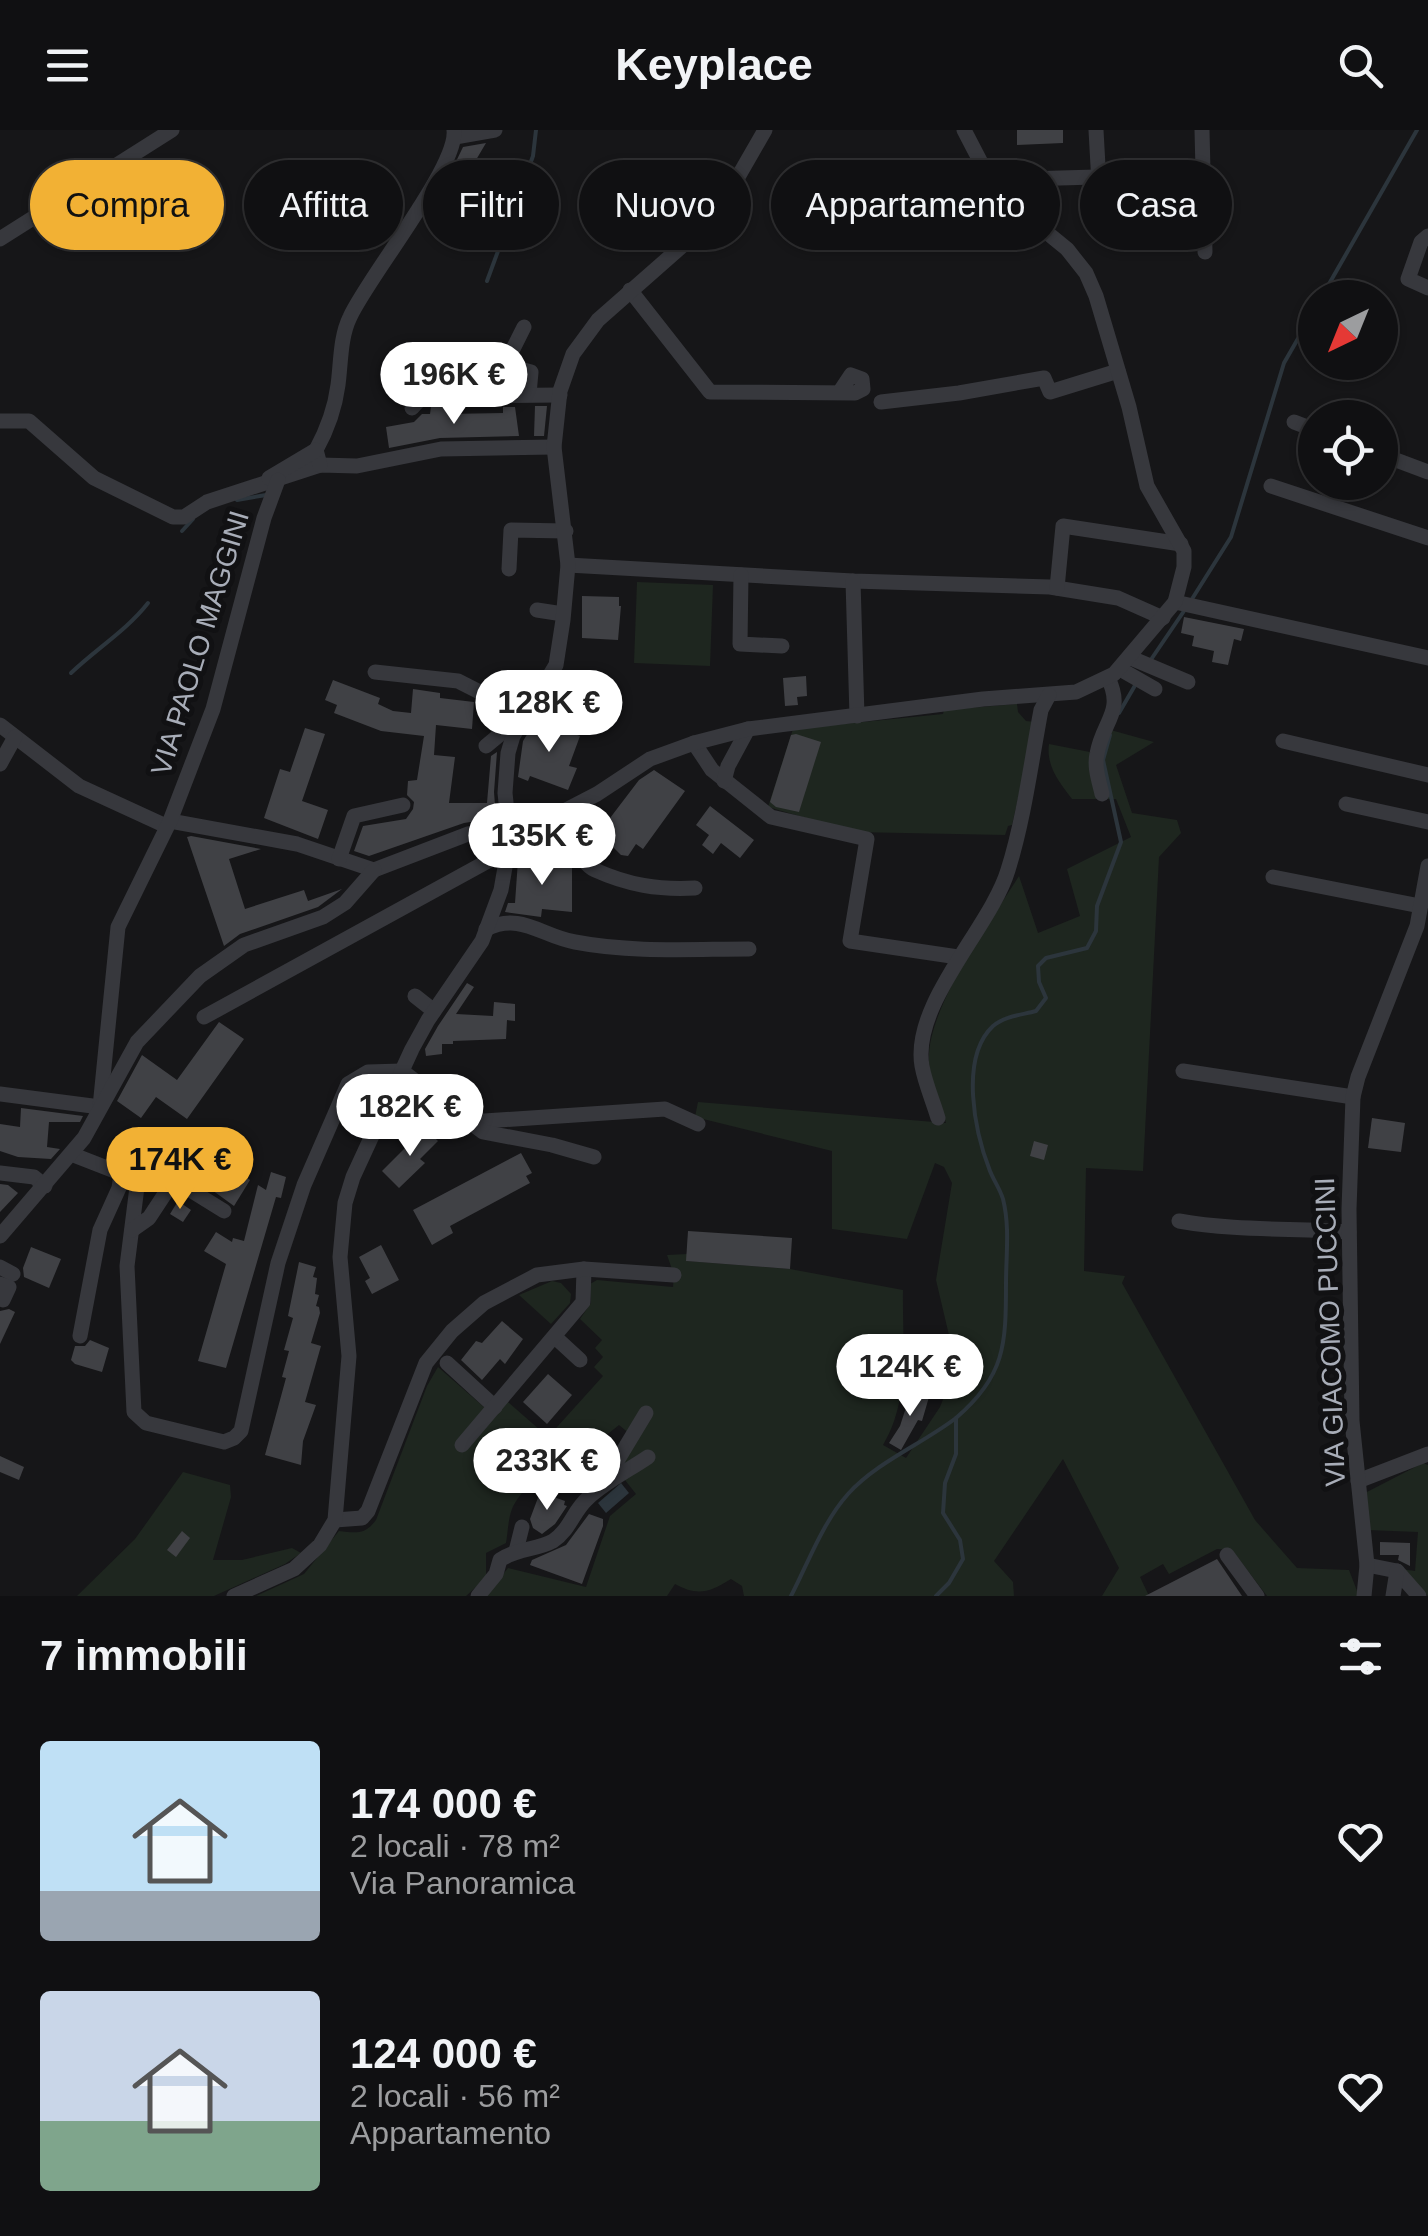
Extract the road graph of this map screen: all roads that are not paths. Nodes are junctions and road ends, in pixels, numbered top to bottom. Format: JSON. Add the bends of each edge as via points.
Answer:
{"nodes":[{"id":1,"x":172,"y":130,"type":"edge"},
{"id":2,"x":495,"y":130,"type":"edge"},
{"id":3,"x":765,"y":130,"type":"edge"},
{"id":4,"x":964,"y":130,"type":"edge"},
{"id":5,"x":1096,"y":130,"type":"edge"},
{"id":6,"x":1202,"y":130,"type":"edge"},
{"id":7,"x":455,"y":134,"type":"edge"},
{"id":8,"x":980,"y":160,"type":"edge"},
{"id":9,"x":1097,"y":160,"type":"edge"},
{"id":10,"x":1202,"y":160,"type":"edge"},
{"id":11,"x":1428,"y":236,"type":"edge"},
{"id":12,"x":0,"y":240,"type":"edge"},
{"id":13,"x":1060,"y":243,"type":"edge"},
{"id":14,"x":1428,"y":288,"type":"edge"},
{"id":15,"x":630,"y":290,"type":"junction"},
{"id":16,"x":524,"y":327,"type":"dead end"},
{"id":17,"x":1118,"y":370,"type":"junction"},
{"id":18,"x":839,"y":392,"type":"dead end"},
{"id":19,"x":529,"y":394,"type":"junction"},
{"id":20,"x":560,"y":395,"type":"junction"},
{"id":21,"x":881,"y":402,"type":"dead end"},
{"id":22,"x":412,"y":408,"type":"dead end"},
{"id":23,"x":0,"y":422,"type":"edge"},
{"id":24,"x":1294,"y":422,"type":"dead end"},
{"id":25,"x":1298,"y":424,"type":"edge"},
{"id":26,"x":554,"y":447,"type":"junction"},
{"id":27,"x":318,"y":458,"type":"junction"},
{"id":28,"x":1398,"y":461,"type":"edge"},
{"id":29,"x":1428,"y":472,"type":"edge"},
{"id":30,"x":270,"y":482,"type":"junction"},
{"id":31,"x":1270,"y":486,"type":"dead end"},
{"id":32,"x":566,"y":530,"type":"junction"},
{"id":33,"x":1428,"y":538,"type":"edge"},
{"id":34,"x":1181,"y":544,"type":"junction"},
{"id":35,"x":568,"y":565,"type":"junction"},
{"id":36,"x":509,"y":569,"type":"dead end"},
{"id":37,"x":741,"y":574,"type":"junction"},
{"id":38,"x":853,"y":582,"type":"junction"},
{"id":39,"x":1057,"y":588,"type":"junction"},
{"id":40,"x":1177,"y":602,"type":"junction"},
{"id":41,"x":537,"y":610,"type":"dead end"},
{"id":42,"x":563,"y":614,"type":"junction"},
{"id":43,"x":1163,"y":618,"type":"junction"},
{"id":44,"x":782,"y":646,"type":"dead end"},
{"id":45,"x":1428,"y":658,"type":"edge"},
{"id":46,"x":376,"y":672,"type":"dead end"},
{"id":47,"x":1135,"y":672,"type":"junction"},
{"id":48,"x":1188,"y":682,"type":"dead end"},
{"id":49,"x":1049,"y":695,"type":"junction"},
{"id":50,"x":507,"y":706,"type":"junction"},
{"id":51,"x":525,"y":716,"type":"junction"},
{"id":52,"x":857,"y":716,"type":"junction"},
{"id":53,"x":0,"y":725,"type":"edge"},
{"id":54,"x":748,"y":730,"type":"junction"},
{"id":55,"x":14,"y":737,"type":"junction"},
{"id":56,"x":1283,"y":741,"type":"dead end"},
{"id":57,"x":694,"y":743,"type":"junction"},
{"id":58,"x":486,"y":746,"type":"dead end"},
{"id":59,"x":0,"y":764,"type":"edge"},
{"id":60,"x":1428,"y":774,"type":"edge"},
{"id":61,"x":724,"y":781,"type":"junction"},
{"id":62,"x":1102,"y":794,"type":"dead end"},
{"id":63,"x":403,"y":804,"type":"dead end"},
{"id":64,"x":1346,"y":804,"type":"dead end"},
{"id":65,"x":1428,"y":822,"type":"edge"},
{"id":66,"x":168,"y":824,"type":"junction"},
{"id":67,"x":508,"y":839,"type":"junction"},
{"id":68,"x":339,"y":859,"type":"junction"},
{"id":69,"x":1428,"y":866,"type":"edge"},
{"id":70,"x":374,"y":870,"type":"junction"},
{"id":71,"x":1273,"y":877,"type":"dead end"},
{"id":72,"x":695,"y":888,"type":"dead end"},
{"id":73,"x":1420,"y":906,"type":"junction"},
{"id":74,"x":486,"y":929,"type":"junction"},
{"id":75,"x":749,"y":949,"type":"dead end"},
{"id":76,"x":958,"y":957,"type":"junction"},
{"id":77,"x":415,"y":996,"type":"dead end"},
{"id":78,"x":434,"y":1011,"type":"junction"},
{"id":79,"x":204,"y":1017,"type":"dead end"},
{"id":80,"x":402,"y":1070,"type":"junction"},
{"id":81,"x":1183,"y":1071,"type":"dead end"},
{"id":82,"x":0,"y":1094,"type":"edge"},
{"id":83,"x":1353,"y":1098,"type":"junction"},
{"id":84,"x":100,"y":1107,"type":"junction"},
{"id":85,"x":938,"y":1118,"type":"dead end"},
{"id":86,"x":468,"y":1122,"type":"junction"},
{"id":87,"x":698,"y":1124,"type":"dead end"},
{"id":88,"x":71,"y":1154,"type":"junction"},
{"id":89,"x":594,"y":1157,"type":"dead end"},
{"id":90,"x":0,"y":1174,"type":"edge"},
{"id":91,"x":121,"y":1174,"type":"junction"},
{"id":92,"x":45,"y":1186,"type":"junction"},
{"id":93,"x":224,"y":1211,"type":"dead end"},
{"id":94,"x":1179,"y":1221,"type":"dead end"},
{"id":95,"x":132,"y":1230,"type":"junction"},
{"id":96,"x":1349,"y":1232,"type":"junction"},
{"id":97,"x":1,"y":1234,"type":"edge"},
{"id":98,"x":584,"y":1269,"type":"junction"},
{"id":99,"x":4,"y":1275,"type":"edge"},
{"id":100,"x":674,"y":1275,"type":"dead end"},
{"id":101,"x":3,"y":1300,"type":"dead end"},
{"id":102,"x":80,"y":1336,"type":"dead end"},
{"id":103,"x":555,"y":1337,"type":"junction"},
{"id":104,"x":580,"y":1360,"type":"dead end"},
{"id":105,"x":447,"y":1363,"type":"dead end"},
{"id":106,"x":495,"y":1407,"type":"junction"},
{"id":107,"x":646,"y":1413,"type":"dead end"},
{"id":108,"x":462,"y":1445,"type":"dead end"},
{"id":109,"x":1428,"y":1454,"type":"edge"},
{"id":110,"x":648,"y":1457,"type":"dead end"},
{"id":111,"x":1358,"y":1481,"type":"junction"},
{"id":112,"x":600,"y":1490,"type":"junction"},
{"id":113,"x":335,"y":1520,"type":"junction"},
{"id":114,"x":522,"y":1527,"type":"dead end"},
{"id":115,"x":513,"y":1552,"type":"junction"},
{"id":116,"x":1227,"y":1555,"type":"dead end"},
{"id":117,"x":1366,"y":1565,"type":"junction"},
{"id":118,"x":1398,"y":1586,"type":"edge"},
{"id":119,"x":234,"y":1596,"type":"edge"},
{"id":120,"x":478,"y":1596,"type":"edge"},
{"id":121,"x":1258,"y":1596,"type":"edge"},
{"id":122,"x":1364,"y":1596,"type":"edge"},
{"id":123,"x":1418,"y":1596,"type":"edge"}],
"edges":[{"from":1,"to":12,"type":"street"},
{"from":2,"to":7,"type":"street"},
{"from":3,"to":15,"type":"street","via":[[715,217]]},
{"from":4,"to":8,"type":"street"},
{"from":5,"to":9,"type":"street"},
{"from":6,"to":10,"type":"street"},
{"from":7,"to":27,"type":"street","via":[[421,204],[349,318]]},
{"from":11,"to":14,"type":"street","via":[[1408,279]]},
{"from":13,"to":17,"type":"street","via":[[1086,274]]},
{"from":15,"to":18,"type":"street","via":[[710,392]]},
{"from":15,"to":20,"type":"street","via":[[573,354]]},
{"from":16,"to":19,"type":"street","via":[[505,366],[531,372]]},
{"from":17,"to":21,"type":"street","via":[[1050,392],[1044,378]]},
{"from":17,"to":34,"type":"street","via":[[1147,486]]},
{"from":19,"to":20,"type":"street"},
{"from":19,"to":22,"type":"street","via":[[423,396]]},
{"from":20,"to":26,"type":"street"},
{"from":23,"to":30,"type":"street","via":[[28,421],[94,478],[173,517]]},
{"from":24,"to":25,"type":"street"},
{"from":26,"to":27,"type":"street","via":[[442,449],[356,466]]},
{"from":26,"to":32,"type":"street"},
{"from":27,"to":30,"type":"street"},
{"from":28,"to":29,"type":"street"},
{"from":30,"to":66,"type":"street","name":"VIA PAOLO MAGGINI","via":[[213,709]]},
{"from":31,"to":33,"type":"street"},
{"from":32,"to":35,"type":"street"},
{"from":32,"to":36,"type":"street","via":[[511,530]]},
{"from":34,"to":39,"type":"street","via":[[1063,526]]},
{"from":34,"to":40,"type":"street"},
{"from":35,"to":37,"type":"street"},
{"from":35,"to":42,"type":"street"},
{"from":37,"to":38,"type":"street"},
{"from":37,"to":44,"type":"street","via":[[740,644]]},
{"from":38,"to":39,"type":"street"},
{"from":38,"to":52,"type":"street"},
{"from":39,"to":43,"type":"street","via":[[1118,598]]},
{"from":40,"to":43,"type":"street"},
{"from":40,"to":45,"type":"street"},
{"from":41,"to":42,"type":"street"},
{"from":42,"to":51,"type":"street","via":[[556,665]]},
{"from":43,"to":47,"type":"street"},
{"from":46,"to":50,"type":"street","via":[[458,681]]},
{"from":47,"to":48,"type":"street"},
{"from":47,"to":49,"type":"street"},
{"from":47,"to":62,"type":"street","via":[[1116,698],[1097,750]]},
{"from":49,"to":52,"type":"street"},
{"from":49,"to":76,"type":"street","via":[[1008,872]]},
{"from":50,"to":51,"type":"street"},
{"from":50,"to":58,"type":"street","via":[[498,736]]},
{"from":51,"to":67,"type":"street","via":[[508,753]]},
{"from":52,"to":54,"type":"street"},
{"from":53,"to":55,"type":"street"},
{"from":54,"to":57,"type":"street"},
{"from":54,"to":61,"type":"street"},
{"from":55,"to":59,"type":"street"},
{"from":55,"to":66,"type":"street","via":[[79,786]]},
{"from":56,"to":60,"type":"street"},
{"from":57,"to":61,"type":"street"},
{"from":57,"to":67,"type":"street","via":[[650,759]]},
{"from":61,"to":76,"type":"street","via":[[771,817],[867,838],[850,941]]},
{"from":63,"to":68,"type":"street","via":[[354,816]]},
{"from":64,"to":65,"type":"street"},
{"from":66,"to":68,"type":"street","via":[[256,834]]},
{"from":66,"to":84,"type":"street","name":"VIA PAOLO MAGGINI","via":[[118,927]]},
{"from":67,"to":70,"type":"street","via":[[468,834]]},
{"from":67,"to":72,"type":"street","via":[[560,844],[588,867],[636,886]]},
{"from":67,"to":74,"type":"street","via":[[501,890]]},
{"from":67,"to":79,"type":"street"},
{"from":68,"to":70,"type":"street"},
{"from":69,"to":73,"type":"street","name":"VIA GIACOMO PUCCINI"},
{"from":70,"to":84,"type":"street","via":[[334,910],[244,945],[182,990],[142,1032]]},
{"from":71,"to":73,"type":"street"},
{"from":73,"to":83,"type":"street","name":"VIA GIACOMO PUCCINI"},
{"from":74,"to":75,"type":"street","via":[[514,921],[580,944]]},
{"from":74,"to":78,"type":"street"},
{"from":76,"to":85,"type":"street","via":[[927,1023],[921,1062]]},
{"from":77,"to":78,"type":"street"},
{"from":78,"to":80,"type":"street"},
{"from":80,"to":86,"type":"street"},
{"from":80,"to":95,"type":"street","via":[[368,1072],[348,1084],[278,1262],[241,1432],[234,1438],[224,1442],[166,1428],[134,1412],[127,1266]]},
{"from":80,"to":113,"type":"street","via":[[353,1177],[343,1217],[349,1356]]},
{"from":81,"to":83,"type":"street"},
{"from":82,"to":84,"type":"street"},
{"from":83,"to":96,"type":"street","name":"VIA GIACOMO PUCCINI"},
{"from":84,"to":88,"type":"street"},
{"from":86,"to":87,"type":"street","via":[[665,1110]]},
{"from":86,"to":89,"type":"street","via":[[483,1132]]},
{"from":88,"to":91,"type":"street"},
{"from":88,"to":92,"type":"street"},
{"from":90,"to":92,"type":"street","via":[[34,1177]]},
{"from":91,"to":95,"type":"street","via":[[137,1187]]},
{"from":91,"to":102,"type":"street","via":[[100,1230]]},
{"from":92,"to":97,"type":"street"},
{"from":93,"to":95,"type":"street","via":[[174,1180],[149,1218]]},
{"from":94,"to":96,"type":"street"},
{"from":96,"to":111,"type":"street","name":"VIA GIACOMO PUCCINI"},
{"from":98,"to":100,"type":"street"},
{"from":98,"to":103,"type":"street","via":[[584,1302]]},
{"from":98,"to":113,"type":"street","via":[[537,1274],[484,1303],[452,1331],[426,1363],[368,1511],[362,1518]]},
{"from":99,"to":101,"type":"street","via":[[9,1287]]},
{"from":103,"to":104,"type":"street"},
{"from":103,"to":106,"type":"street"},
{"from":105,"to":106,"type":"street"},
{"from":106,"to":108,"type":"street"},
{"from":107,"to":112,"type":"street"},
{"from":109,"to":111,"type":"street"},
{"from":110,"to":112,"type":"street"},
{"from":111,"to":117,"type":"street","name":"VIA GIACOMO PUCCINI"},
{"from":112,"to":115,"type":"street","via":[[549,1544]]},
{"from":113,"to":119,"type":"street","via":[[294,1569]]},
{"from":114,"to":115,"type":"street"},
{"from":115,"to":120,"type":"street","via":[[500,1560]]},
{"from":116,"to":121,"type":"street"},
{"from":117,"to":118,"type":"street"},
{"from":117,"to":122,"type":"street","name":"VIA GIACOMO PUCCINI"},
{"from":118,"to":123,"type":"street"}]}
